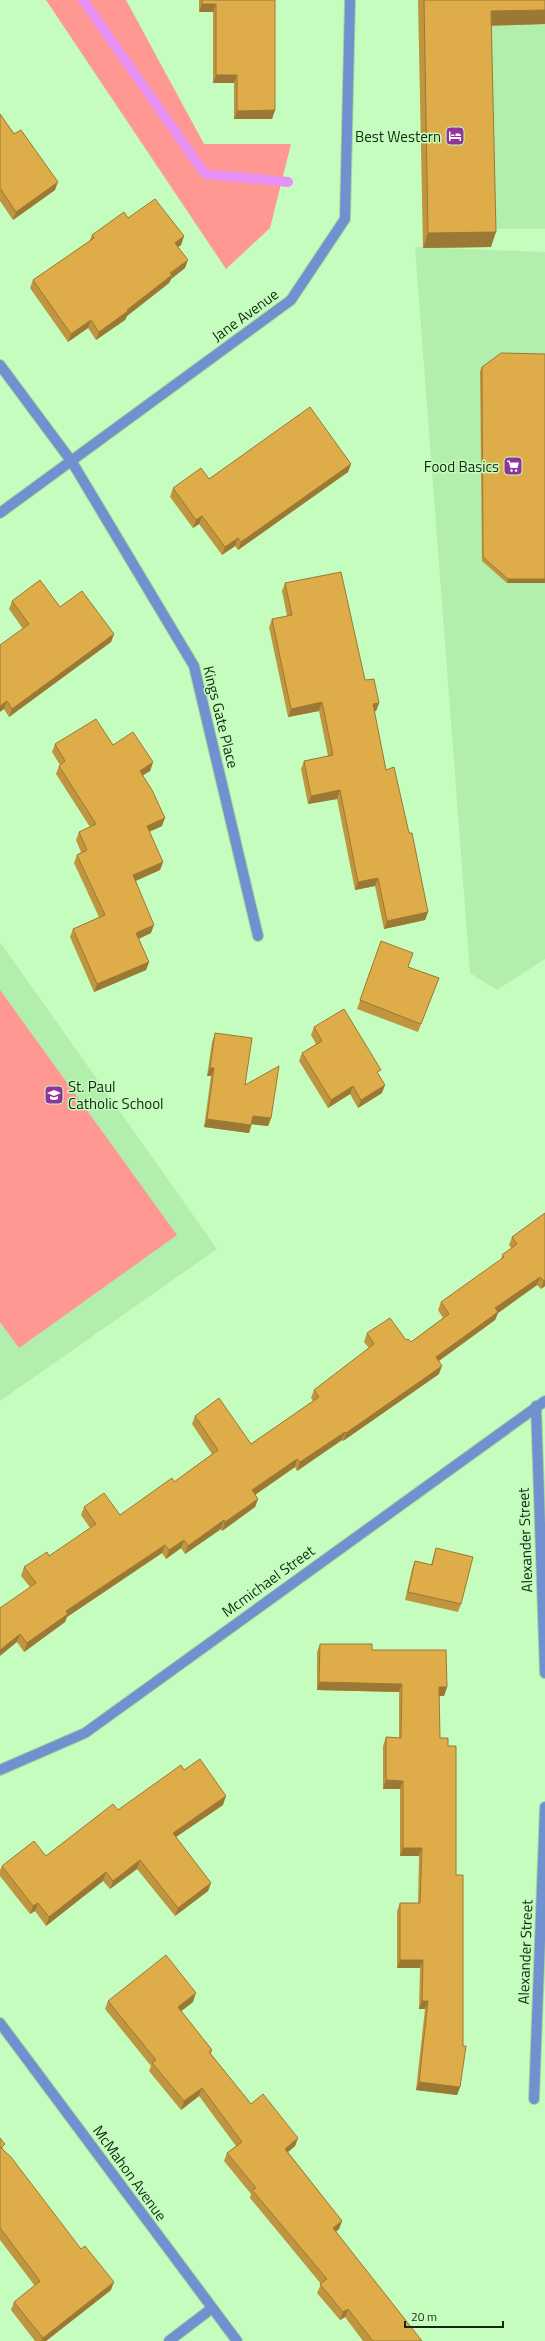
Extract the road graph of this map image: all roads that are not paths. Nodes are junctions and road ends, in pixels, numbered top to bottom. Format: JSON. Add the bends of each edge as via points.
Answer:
{"nodes":[{"id":1,"x":350,"y":0,"type":"edge"},
{"id":2,"x":0,"y":365,"type":"edge"},
{"id":3,"x":72,"y":462,"type":"junction"},
{"id":4,"x":0,"y":513,"type":"edge"},
{"id":5,"x":258,"y":936,"type":"dead end"},
{"id":6,"x":545,"y":1401,"type":"edge"},
{"id":7,"x":536,"y":1406,"type":"junction"},
{"id":8,"x":545,"y":1673,"type":"edge"},
{"id":9,"x":0,"y":1770,"type":"edge"},
{"id":10,"x":545,"y":1807,"type":"edge"},
{"id":11,"x":0,"y":2023,"type":"edge"},
{"id":12,"x":534,"y":2099,"type":"dead end"},
{"id":13,"x":211,"y":2308,"type":"junction"},
{"id":14,"x":169,"y":2341,"type":"edge"},
{"id":15,"x":237,"y":2341,"type":"edge"}],
"edges":[{"from":1,"to":3,"type":"street","name":"Jane Avenue","via":[[345,219],[291,300]]},
{"from":2,"to":3,"type":"street","name":"Kings Gate Place"},
{"from":3,"to":4,"type":"street","name":"Jane Avenue"},
{"from":3,"to":5,"type":"street","name":"Kings Gate Place","via":[[194,666]]},
{"from":6,"to":7,"type":"street","name":"Mcmichael Street"},
{"from":7,"to":8,"type":"street","name":"Alexander Street"},
{"from":7,"to":9,"type":"street","name":"Mcmichael Street","via":[[85,1733]]},
{"from":10,"to":12,"type":"street","name":"Alexander Street"},
{"from":11,"to":13,"type":"street","name":"McMahon Avenue"},
{"from":13,"to":14,"type":"street"},
{"from":13,"to":15,"type":"street","name":"McMahon Avenue"}]}
